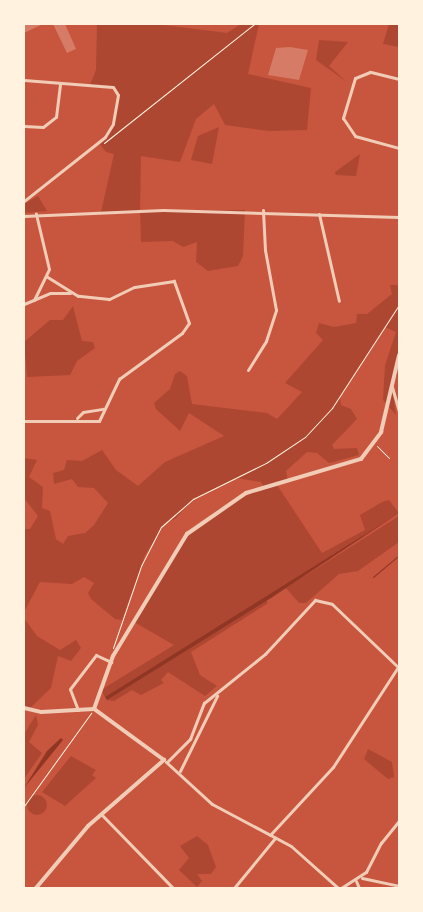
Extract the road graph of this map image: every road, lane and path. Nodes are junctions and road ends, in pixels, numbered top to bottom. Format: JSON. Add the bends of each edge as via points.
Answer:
{"nodes":[{"id":1,"x":254,"y":24,"type":"edge"},
{"id":2,"x":399,"y":79,"type":"edge"},
{"id":3,"x":24,"y":80,"type":"edge"},
{"id":4,"x":60,"y":83,"type":"junction"},
{"id":5,"x":24,"y":126,"type":"edge"},
{"id":6,"x":94,"y":147,"type":"junction"},
{"id":7,"x":399,"y":148,"type":"edge"},
{"id":8,"x":24,"y":201,"type":"edge"},
{"id":9,"x":264,"y":210,"type":"junction"},
{"id":10,"x":36,"y":214,"type":"junction"},
{"id":11,"x":319,"y":214,"type":"junction"},
{"id":12,"x":24,"y":216,"type":"edge"},
{"id":13,"x":399,"y":217,"type":"edge"},
{"id":14,"x":47,"y":277,"type":"junction"},
{"id":15,"x":74,"y":294,"type":"junction"},
{"id":16,"x":34,"y":300,"type":"junction"},
{"id":17,"x":339,"y":301,"type":"dead end"},
{"id":18,"x":24,"y":304,"type":"edge"},
{"id":19,"x":399,"y":305,"type":"edge"},
{"id":20,"x":399,"y":355,"type":"edge"},
{"id":21,"x":248,"y":370,"type":"dead end"},
{"id":22,"x":392,"y":387,"type":"junction"},
{"id":23,"x":103,"y":409,"type":"junction"},
{"id":24,"x":399,"y":411,"type":"edge"},
{"id":25,"x":77,"y":418,"type":"junction"},
{"id":26,"x":24,"y":421,"type":"edge"},
{"id":27,"x":374,"y":445,"type":"junction"},
{"id":28,"x":389,"y":458,"type":"dead end"},
{"id":29,"x":111,"y":662,"type":"junction"},
{"id":30,"x":399,"y":667,"type":"edge"},
{"id":31,"x":217,"y":696,"type":"junction"},
{"id":32,"x":24,"y":708,"type":"edge"},
{"id":33,"x":94,"y":709,"type":"junction"},
{"id":34,"x":79,"y":710,"type":"junction"},
{"id":35,"x":165,"y":761,"type":"junction"},
{"id":36,"x":180,"y":771,"type":"junction"},
{"id":37,"x":24,"y":806,"type":"edge"},
{"id":38,"x":101,"y":814,"type":"junction"},
{"id":39,"x":399,"y":821,"type":"edge"},
{"id":40,"x":270,"y":836,"type":"junction"},
{"id":41,"x":275,"y":838,"type":"junction"},
{"id":42,"x":361,"y":878,"type":"junction"},
{"id":43,"x":356,"y":881,"type":"junction"},
{"id":44,"x":399,"y":886,"type":"edge"},
{"id":45,"x":36,"y":888,"type":"edge"},
{"id":46,"x":173,"y":888,"type":"edge"},
{"id":47,"x":234,"y":888,"type":"edge"},
{"id":48,"x":340,"y":888,"type":"edge"},
{"id":49,"x":359,"y":888,"type":"edge"}],
"edges":[{"from":1,"to":6,"type":"path","via":[[111,139]]},
{"from":2,"to":7,"type":"street","via":[[370,72],[355,78],[344,118],[355,136]]},
{"from":3,"to":4,"type":"street"},
{"from":4,"to":5,"type":"street","via":[[57,114],[50,123],[39,128]]},
{"from":4,"to":6,"type":"street","via":[[113,87],[118,95],[113,124]]},
{"from":6,"to":8,"type":"street"},
{"from":9,"to":10,"type":"street"},
{"from":9,"to":11,"type":"street"},
{"from":9,"to":21,"type":"street","via":[[265,250],[276,310],[266,341]]},
{"from":10,"to":12,"type":"street"},
{"from":10,"to":14,"type":"street","via":[[39,241],[49,262]]},
{"from":11,"to":13,"type":"street"},
{"from":11,"to":17,"type":"street"},
{"from":14,"to":15,"type":"street"},
{"from":14,"to":16,"type":"street"},
{"from":15,"to":16,"type":"street","via":[[58,291]]},
{"from":15,"to":23,"type":"street","via":[[109,299],[134,287],[174,281],[188,315],[186,330],[125,373]]},
{"from":16,"to":18,"type":"street"},
{"from":19,"to":29,"type":"path","via":[[332,408],[305,437],[266,463],[193,499],[161,526],[141,566]]},
{"from":20,"to":22,"type":"street"},
{"from":22,"to":24,"type":"street"},
{"from":22,"to":27,"type":"street"},
{"from":23,"to":25,"type":"street"},
{"from":23,"to":25,"type":"street","via":[[97,422]]},
{"from":25,"to":26,"type":"street"},
{"from":27,"to":28,"type":"path"},
{"from":27,"to":29,"type":"street","via":[[352,464],[255,490],[198,523],[176,549]]},
{"from":29,"to":33,"type":"street"},
{"from":29,"to":34,"type":"street","via":[[96,655],[70,689]]},
{"from":30,"to":31,"type":"street","via":[[324,599],[308,605],[265,654]]},
{"from":30,"to":40,"type":"street","via":[[347,748]]},
{"from":31,"to":35,"type":"street","via":[[204,703],[190,739]]},
{"from":31,"to":36,"type":"street"},
{"from":32,"to":34,"type":"street"},
{"from":33,"to":34,"type":"street"},
{"from":33,"to":35,"type":"street"},
{"from":33,"to":37,"type":"path"},
{"from":35,"to":36,"type":"street"},
{"from":35,"to":38,"type":"street"},
{"from":36,"to":40,"type":"street","via":[[212,804]]},
{"from":38,"to":45,"type":"street"},
{"from":38,"to":46,"type":"street"},
{"from":39,"to":42,"type":"street"},
{"from":40,"to":41,"type":"street"},
{"from":41,"to":47,"type":"street"},
{"from":41,"to":48,"type":"street","via":[[293,847]]},
{"from":42,"to":43,"type":"street"},
{"from":42,"to":44,"type":"street"},
{"from":43,"to":48,"type":"street"},
{"from":43,"to":49,"type":"street"}]}
